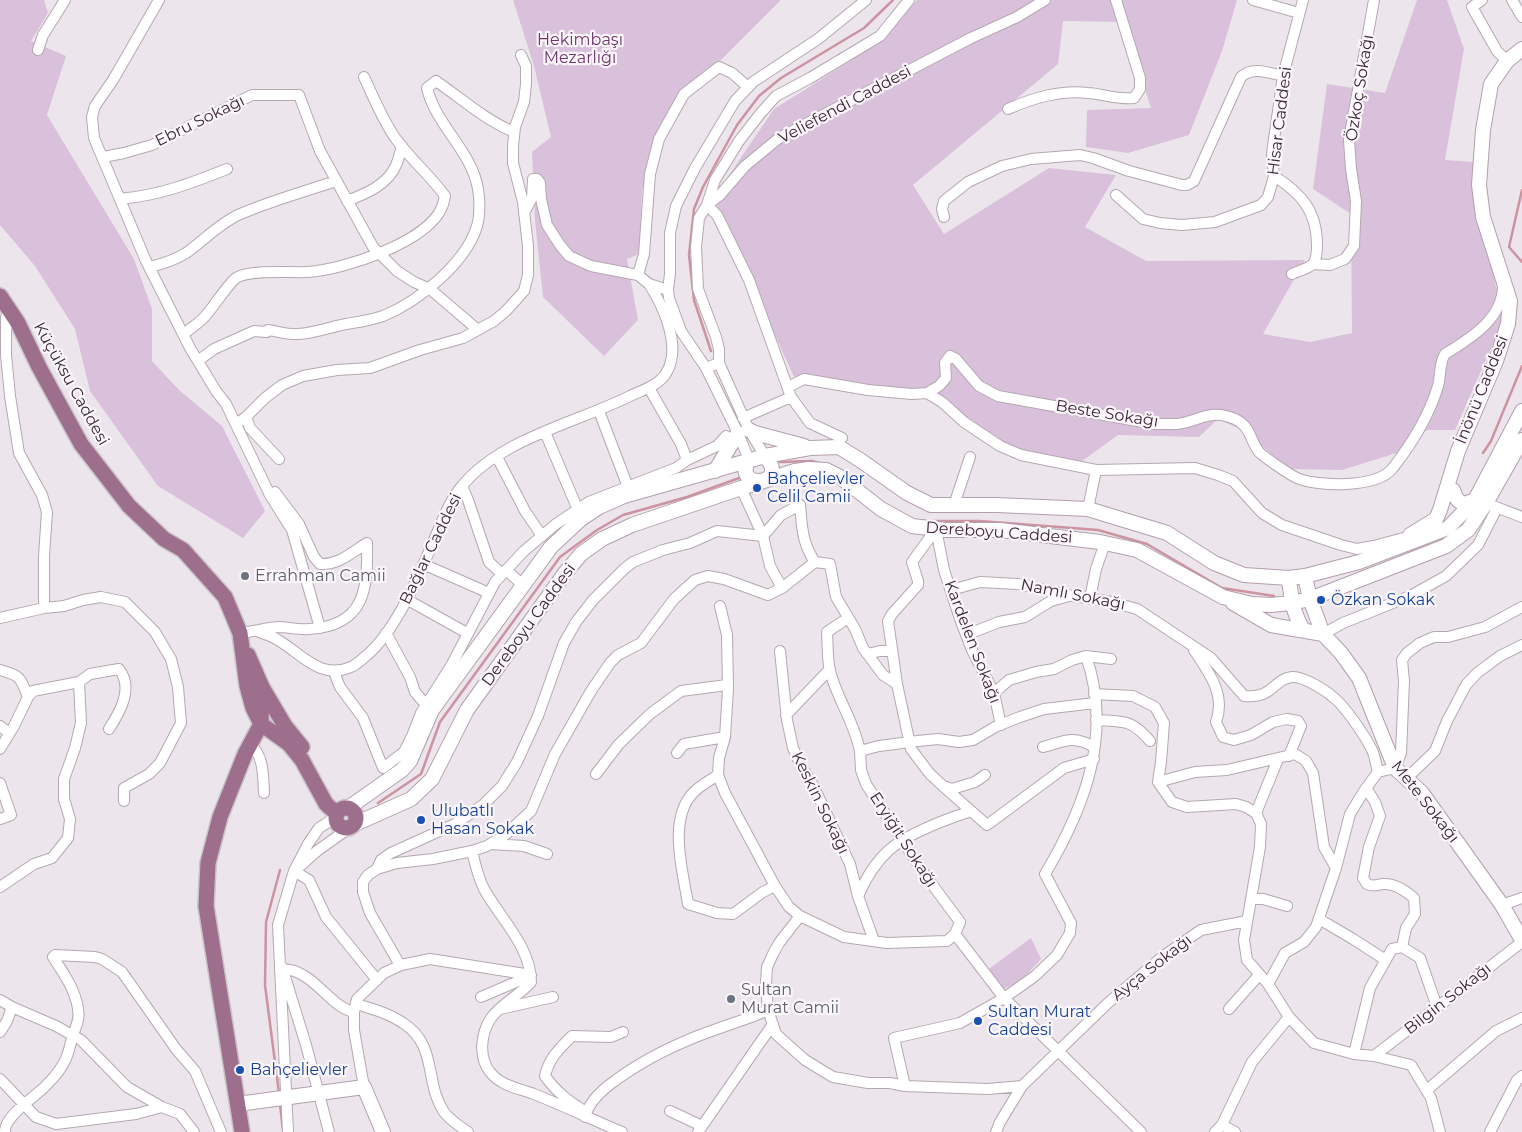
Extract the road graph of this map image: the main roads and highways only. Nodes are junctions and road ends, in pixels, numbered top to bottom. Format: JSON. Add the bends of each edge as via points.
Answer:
{"nodes":[{"id":1,"x":1522,"y":49,"type":"edge"},
{"id":2,"x":0,"y":296,"type":"edge"},
{"id":3,"x":3,"y":313,"type":"edge"},
{"id":4,"x":1522,"y":411,"type":"edge"},
{"id":5,"x":1522,"y":440,"type":"edge"},
{"id":6,"x":810,"y":448,"type":"junction"},
{"id":7,"x":1458,"y":451,"type":"junction"},
{"id":8,"x":765,"y":456,"type":"junction"},
{"id":9,"x":749,"y":460,"type":"junction"},
{"id":10,"x":715,"y":471,"type":"junction"},
{"id":11,"x":764,"y":481,"type":"junction"},
{"id":12,"x":1452,"y":490,"type":"junction"},
{"id":13,"x":1486,"y":504,"type":"junction"},
{"id":14,"x":1448,"y":528,"type":"junction"},
{"id":15,"x":1439,"y":548,"type":"junction"},
{"id":16,"x":1368,"y":558,"type":"junction"},
{"id":17,"x":201,"y":570,"type":"junction"},
{"id":18,"x":1304,"y":576,"type":"junction"},
{"id":19,"x":1289,"y":578,"type":"junction"},
{"id":20,"x":1222,"y":597,"type":"junction"},
{"id":21,"x":1310,"y":599,"type":"junction"},
{"id":22,"x":1291,"y":603,"type":"junction"},
{"id":23,"x":1303,"y":630,"type":"junction"},
{"id":24,"x":1323,"y":634,"type":"junction"},
{"id":25,"x":240,"y":635,"type":"junction"},
{"id":26,"x":262,"y":687,"type":"junction"},
{"id":27,"x":253,"y":708,"type":"junction"},
{"id":28,"x":262,"y":724,"type":"junction"},
{"id":29,"x":281,"y":730,"type":"junction"},
{"id":30,"x":250,"y":744,"type":"junction"},
{"id":31,"x":341,"y":811,"type":"junction"},
{"id":32,"x":353,"y":825,"type":"joint"},
{"id":33,"x":1522,"y":941,"type":"edge"},
{"id":34,"x":238,"y":1104,"type":"junction"},
{"id":35,"x":242,"y":1132,"type":"edge"},
{"id":36,"x":383,"y":1132,"type":"edge"}],
"edges":[{"from":1,"to":7,"type":"main road","name":"İnönü Caddesi","via":[[1506,61],[1491,84],[1483,130],[1479,185],[1483,217],[1510,301],[1508,324]]},
{"from":2,"to":17,"type":"main road","name":"Küçüksu Caddesi","via":[[18,323],[81,444],[129,506],[164,539],[183,550]]},
{"from":3,"to":17,"type":"main road","name":"Küçüksu Caddesi","via":[[74,445],[116,501],[150,534]]},
{"from":4,"to":13,"type":"main road","name":"Dereboyu Caddesi"},
{"from":5,"to":13,"type":"main road","name":"Dereboyu Caddesi"},
{"from":6,"to":8,"type":"main road","name":"Dereboyu Caddesi"},
{"from":6,"to":10,"type":"main road","via":[[739,429]]},
{"from":6,"to":19,"type":"main road","name":"Dereboyu Caddesi","via":[[839,447],[907,493],[931,505],[1088,509],[1167,533],[1214,562],[1244,575]]},
{"from":7,"to":12,"type":"main road"},
{"from":7,"to":16,"type":"main road","name":"İnönü Caddesi","via":[[1436,519]]},
{"from":8,"to":9,"type":"main road"},
{"from":8,"to":11,"type":"main road","via":[[772,468]]},
{"from":9,"to":10,"type":"main road"},
{"from":9,"to":11,"type":"main road","via":[[748,476],[755,482]]},
{"from":10,"to":31,"type":"main road","via":[[624,496],[599,507],[564,533],[432,710],[410,761],[402,770]]},
{"from":11,"to":20,"type":"main road","name":"Dereboyu Caddesi","via":[[796,471],[826,470],[881,509],[912,526],[1000,530],[1137,550]]},
{"from":11,"to":32,"type":"main road","name":"Dereboyu Caddesi","via":[[632,525],[602,539],[581,554],[468,710],[432,779],[411,799]]},
{"from":12,"to":13,"type":"main road","via":[[1459,502]]},
{"from":12,"to":14,"type":"main road"},
{"from":13,"to":14,"type":"main road","name":"Dereboyu Caddesi"},
{"from":13,"to":15,"type":"main road","name":"Dereboyu Caddesi","via":[[1468,530]]},
{"from":14,"to":15,"type":"main road"},
{"from":14,"to":16,"type":"main road","name":"Dereboyu Caddesi"},
{"from":15,"to":21,"type":"main road","name":"Dereboyu Caddesi"},
{"from":16,"to":18,"type":"main road","name":"Dereboyu Caddesi"},
{"from":17,"to":25,"type":"main road","name":"Küçüksu Caddesi","via":[[225,597]]},
{"from":18,"to":19,"type":"main road","name":"Dereboyu Caddesi"},
{"from":18,"to":21,"type":"main road","name":"Mete Sokağı"},
{"from":19,"to":22,"type":"main road"},
{"from":20,"to":22,"type":"main road","name":"Dereboyu Caddesi","via":[[1271,606]]},
{"from":20,"to":23,"type":"main road","via":[[1271,625]]},
{"from":21,"to":22,"type":"main road","name":"Dereboyu Caddesi"},
{"from":21,"to":24,"type":"main road","name":"Mete Sokağı"},
{"from":22,"to":23,"type":"main road"},
{"from":23,"to":24,"type":"main road"},
{"from":24,"to":33,"type":"main road","name":"Mete Sokağı","via":[[1358,678],[1395,768],[1422,793],[1502,905]]},
{"from":25,"to":26,"type":"main road","name":"Küçüksu Caddesi"},
{"from":25,"to":27,"type":"main road","name":"Küçüksu Caddesi"},
{"from":26,"to":28,"type":"main road"},
{"from":26,"to":29,"type":"main road","name":"Küçüksu Caddesi"},
{"from":27,"to":28,"type":"main road","name":"Küçüksu Caddesi"},
{"from":27,"to":30,"type":"main road"},
{"from":28,"to":29,"type":"main road","via":[[270,722]]},
{"from":28,"to":30,"type":"main road"},
{"from":29,"to":30,"type":"main road"},
{"from":29,"to":31,"type":"main road","name":"Küçüksu Caddesi","via":[[299,742]]},
{"from":30,"to":34,"type":"main road","via":[[220,817],[208,863],[206,906]]},
{"from":31,"to":32,"type":"main road","name":"Küçüksu Caddesi","via":[[337,823],[342,828]]},
{"from":34,"to":35,"type":"main road"},
{"from":34,"to":36,"type":"main road","via":[[364,1087]]}]}
